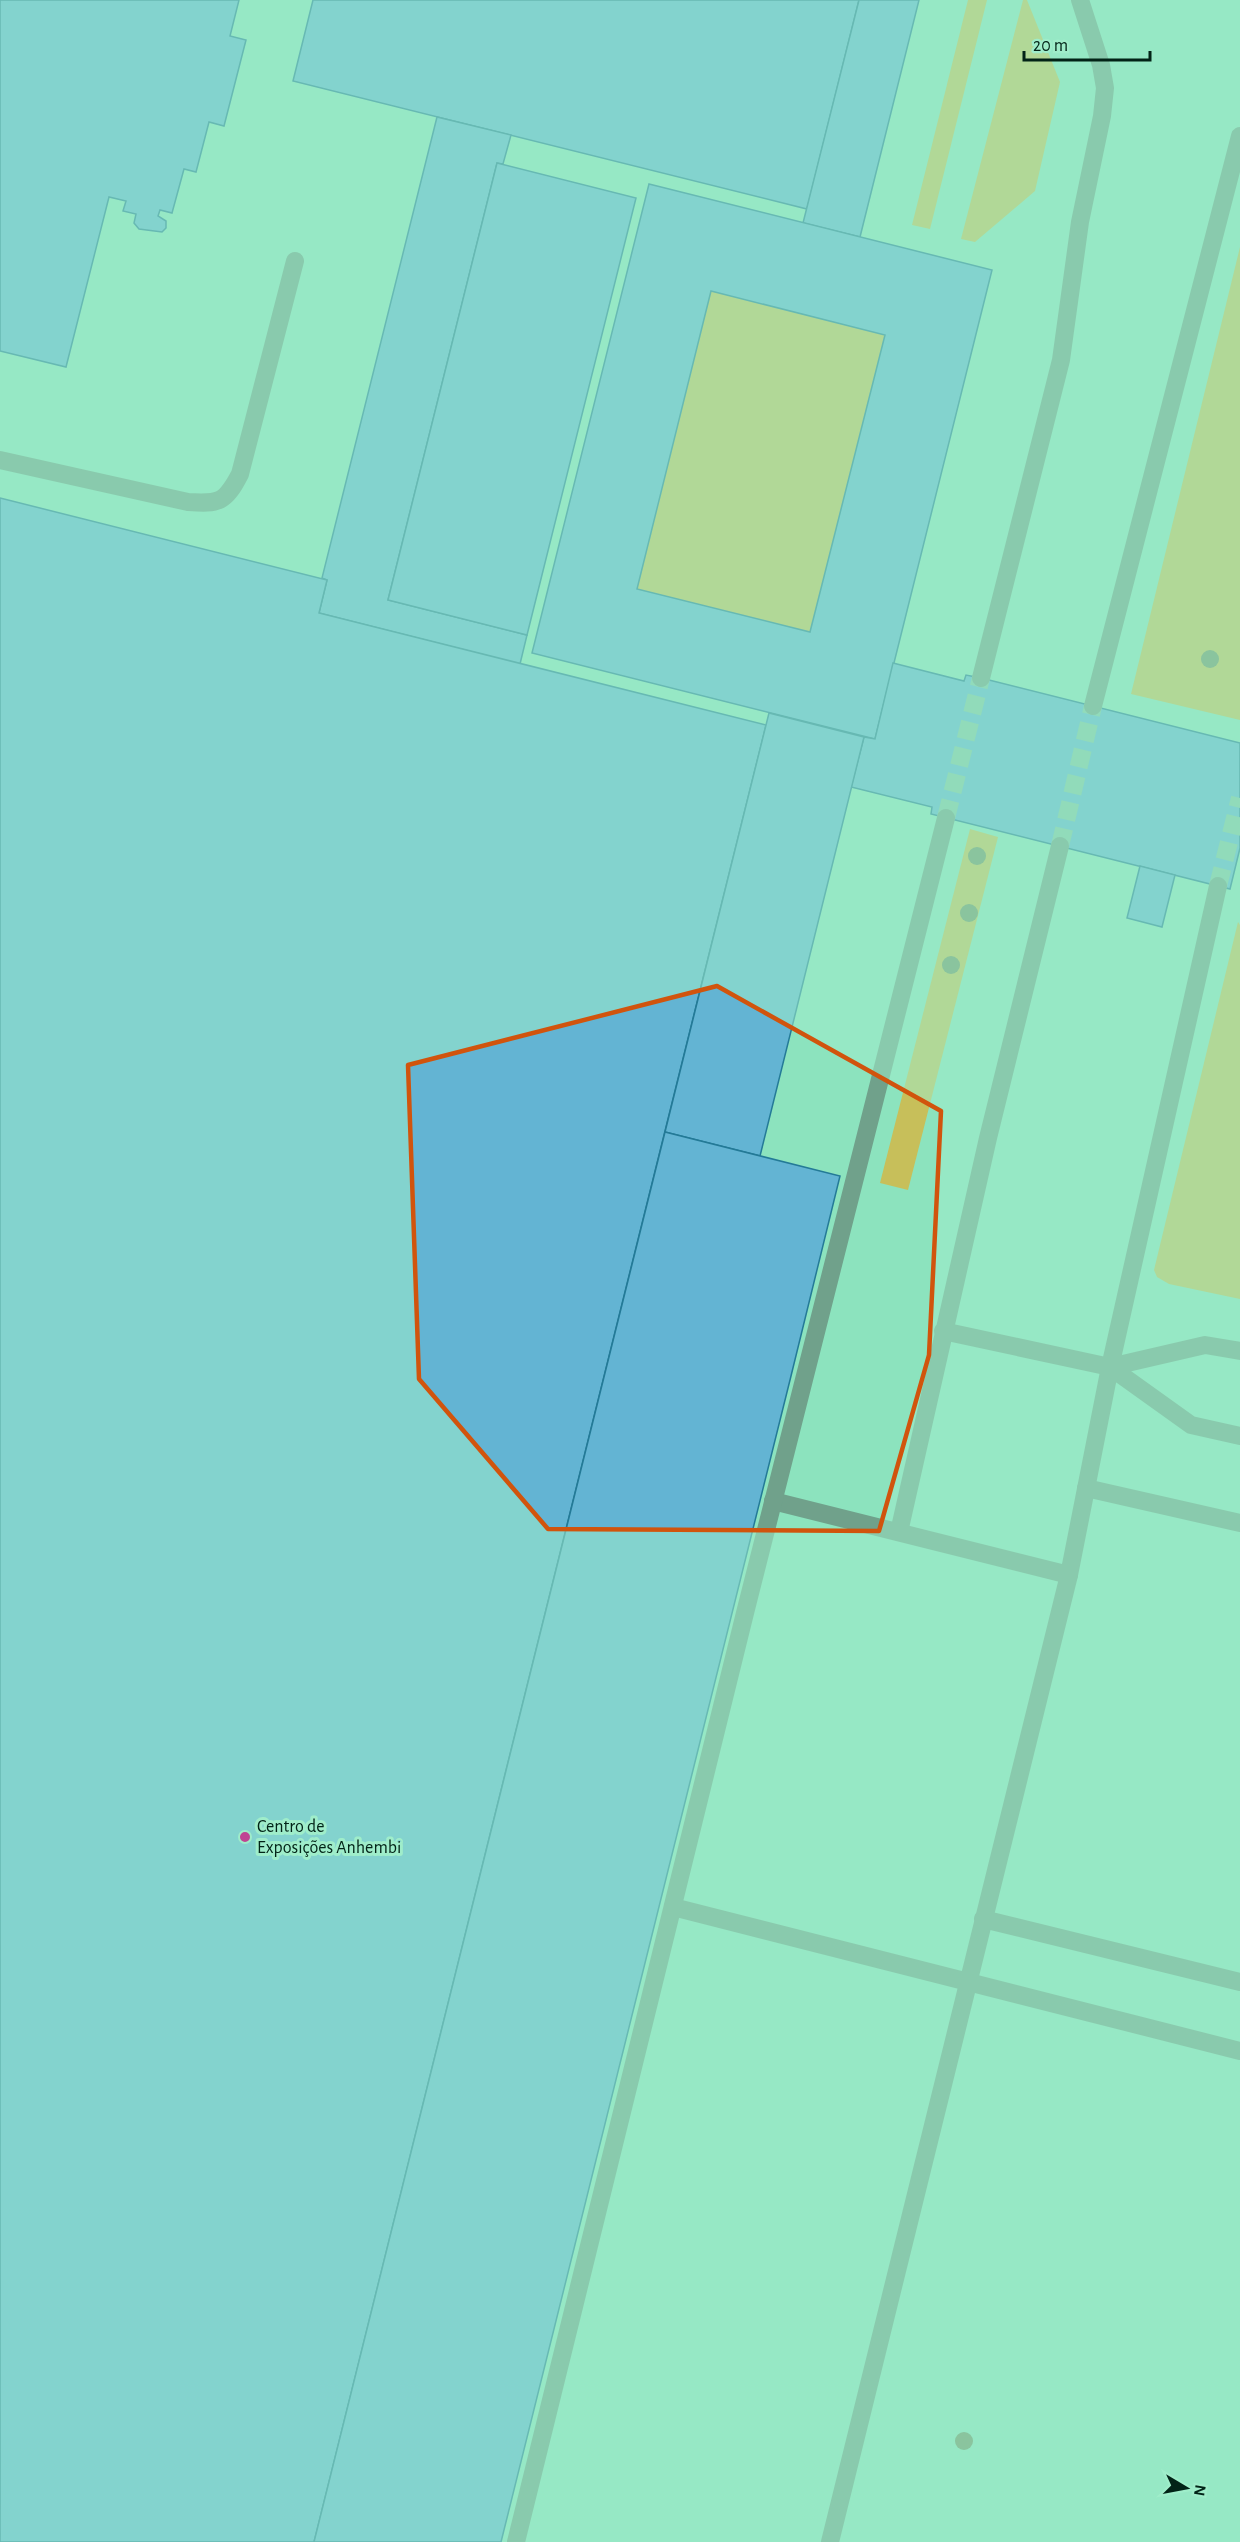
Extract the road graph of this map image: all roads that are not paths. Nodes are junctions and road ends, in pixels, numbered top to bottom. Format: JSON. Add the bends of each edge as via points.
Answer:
{"nodes":[{"id":1,"x":1080,"y":0,"type":"edge"},
{"id":2,"x":1240,"y":136,"type":"edge"},
{"id":3,"x":295,"y":261,"type":"dead end"},
{"id":4,"x":0,"y":460,"type":"edge"},
{"id":5,"x":981,"y":678,"type":"tunnel mouth"},
{"id":6,"x":1093,"y":706,"type":"tunnel mouth"},
{"id":7,"x":946,"y":818,"type":"tunnel mouth"},
{"id":8,"x":1059,"y":846,"type":"tunnel mouth"},
{"id":9,"x":1218,"y":886,"type":"tunnel mouth"},
{"id":10,"x":943,"y":1331,"type":"junction"},
{"id":11,"x":1240,"y":1351,"type":"edge"},
{"id":12,"x":1110,"y":1367,"type":"junction"},
{"id":13,"x":1240,"y":1436,"type":"edge"},
{"id":14,"x":1086,"y":1488,"type":"junction"},
{"id":15,"x":773,"y":1501,"type":"junction"},
{"id":16,"x":1240,"y":1523,"type":"edge"},
{"id":17,"x":899,"y":1532,"type":"junction"},
{"id":18,"x":1069,"y":1575,"type":"junction"},
{"id":19,"x":673,"y":1907,"type":"junction"},
{"id":20,"x":983,"y":1919,"type":"junction"},
{"id":21,"x":1240,"y":1982,"type":"edge"},
{"id":22,"x":968,"y":1983,"type":"junction"},
{"id":23,"x":1240,"y":2051,"type":"edge"},
{"id":24,"x":516,"y":2542,"type":"edge"},
{"id":25,"x":830,"y":2542,"type":"edge"}],
"edges":[{"from":1,"to":5,"type":"lane","via":[[1101,65],[1105,88],[1102,116],[1080,222],[1061,360]]},
{"from":2,"to":6,"type":"lane"},
{"from":3,"to":4,"type":"lane","via":[[240,474],[231,492],[213,504],[188,502]]},
{"from":7,"to":15,"type":"lane"},
{"from":8,"to":10,"type":"lane"},
{"from":9,"to":12,"type":"lane"},
{"from":10,"to":12,"type":"lane"},
{"from":10,"to":17,"type":"lane"},
{"from":11,"to":12,"type":"lane","via":[[1205,1345]]},
{"from":12,"to":13,"type":"lane","via":[[1191,1425]]},
{"from":12,"to":14,"type":"lane"},
{"from":14,"to":16,"type":"lane"},
{"from":14,"to":18,"type":"lane"},
{"from":15,"to":17,"type":"lane"},
{"from":15,"to":19,"type":"lane"},
{"from":17,"to":18,"type":"lane"},
{"from":18,"to":20,"type":"lane"},
{"from":19,"to":22,"type":"lane"},
{"from":19,"to":24,"type":"lane"},
{"from":20,"to":21,"type":"lane"},
{"from":20,"to":22,"type":"lane"},
{"from":22,"to":23,"type":"lane"},
{"from":22,"to":25,"type":"lane"}]}
